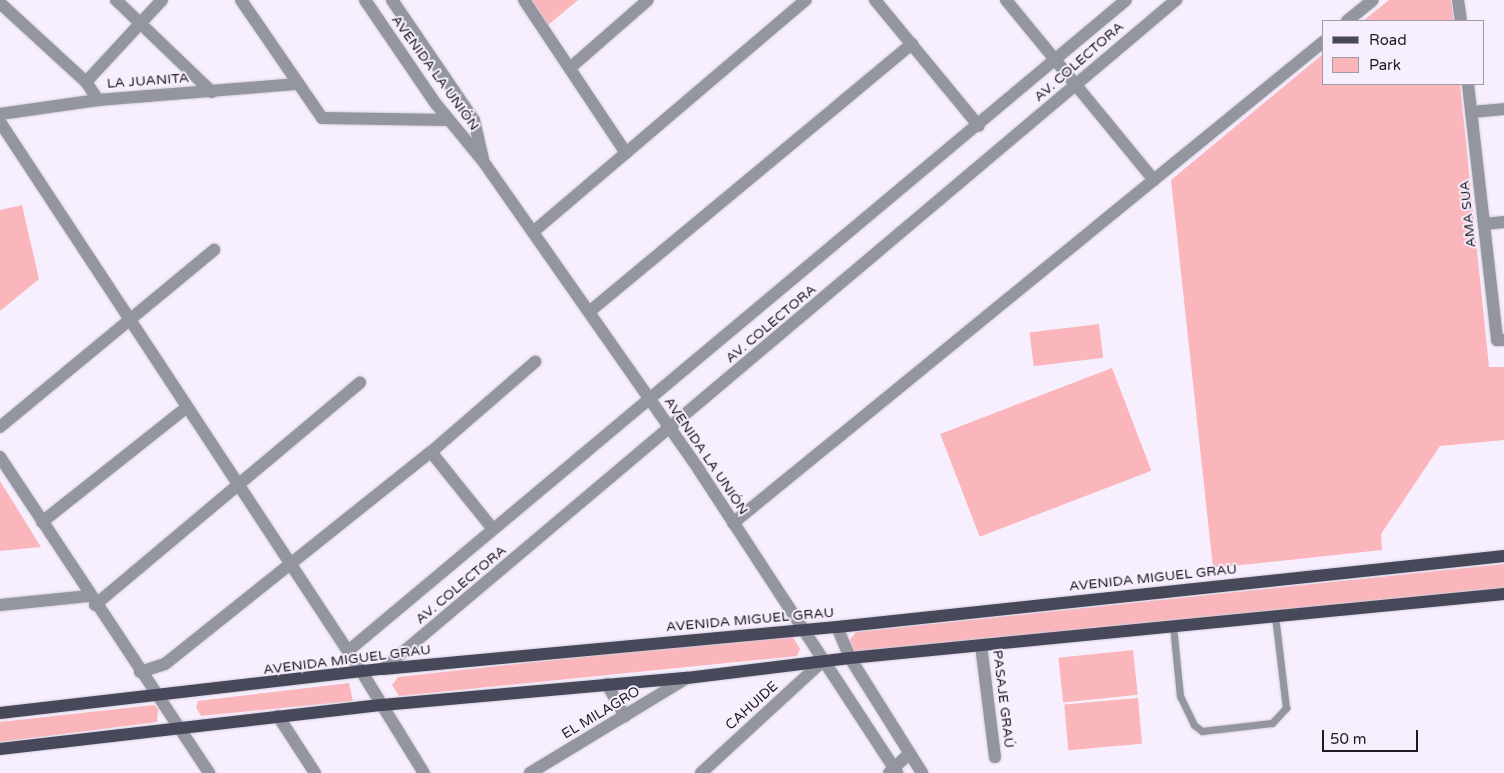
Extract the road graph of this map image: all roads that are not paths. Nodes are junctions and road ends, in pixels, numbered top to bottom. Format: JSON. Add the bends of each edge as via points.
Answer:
{"nodes":[{"id":1,"x":116,"y":0,"type":"edge"},
{"id":2,"x":162,"y":0,"type":"edge"},
{"id":3,"x":235,"y":0,"type":"edge"},
{"id":4,"x":241,"y":0,"type":"edge"},
{"id":5,"x":365,"y":0,"type":"edge"},
{"id":6,"x":392,"y":0,"type":"edge"},
{"id":7,"x":524,"y":0,"type":"edge"},
{"id":8,"x":648,"y":0,"type":"edge"},
{"id":9,"x":806,"y":0,"type":"edge"},
{"id":10,"x":875,"y":0,"type":"edge"},
{"id":11,"x":1006,"y":0,"type":"edge"},
{"id":12,"x":1126,"y":0,"type":"edge"},
{"id":13,"x":1176,"y":0,"type":"edge"},
{"id":14,"x":1373,"y":0,"type":"edge"},
{"id":15,"x":1458,"y":0,"type":"edge"},
{"id":16,"x":0,"y":3,"type":"edge"},
{"id":17,"x":1348,"y":20,"type":"edge"},
{"id":18,"x":1461,"y":20,"type":"edge"},
{"id":19,"x":256,"y":22,"type":"junction"},
{"id":20,"x":141,"y":24,"type":"junction"},
{"id":21,"x":1322,"y":43,"type":"edge"},
{"id":22,"x":912,"y":44,"type":"junction"},
{"id":23,"x":1056,"y":59,"type":"junction"},
{"id":24,"x":570,"y":68,"type":"junction"},
{"id":25,"x":86,"y":82,"type":"junction"},
{"id":26,"x":298,"y":84,"type":"junction"},
{"id":27,"x":1077,"y":84,"type":"junction"},
{"id":28,"x":1468,"y":85,"type":"edge"},
{"id":29,"x":212,"y":92,"type":"junction"},
{"id":30,"x":98,"y":100,"type":"junction"},
{"id":31,"x":1504,"y":109,"type":"edge"},
{"id":32,"x":1471,"y":112,"type":"junction"},
{"id":33,"x":0,"y":114,"type":"edge"},
{"id":34,"x":449,"y":120,"type":"junction"},
{"id":35,"x":0,"y":122,"type":"edge"},
{"id":36,"x":979,"y":126,"type":"junction"},
{"id":37,"x":626,"y":153,"type":"junction"},
{"id":38,"x":483,"y":161,"type":"junction"},
{"id":39,"x":1154,"y":180,"type":"junction"},
{"id":40,"x":1504,"y":222,"type":"edge"},
{"id":41,"x":1484,"y":224,"type":"junction"},
{"id":42,"x":533,"y":232,"type":"junction"},
{"id":43,"x":214,"y":250,"type":"dead end"},
{"id":44,"x":589,"y":312,"type":"junction"},
{"id":45,"x":130,"y":320,"type":"junction"},
{"id":46,"x":1501,"y":340,"type":"edge"},
{"id":47,"x":535,"y":362,"type":"dead end"},
{"id":48,"x":360,"y":383,"type":"dead end"},
{"id":49,"x":649,"y":398,"type":"junction"},
{"id":50,"x":188,"y":407,"type":"junction"},
{"id":51,"x":0,"y":427,"type":"edge"},
{"id":52,"x":670,"y":428,"type":"junction"},
{"id":53,"x":431,"y":452,"type":"junction"},
{"id":54,"x":0,"y":457,"type":"edge"},
{"id":55,"x":239,"y":485,"type":"junction"},
{"id":56,"x":42,"y":522,"type":"junction"},
{"id":57,"x":733,"y":523,"type":"junction"},
{"id":58,"x":493,"y":529,"type":"junction"},
{"id":59,"x":1504,"y":556,"type":"edge"},
{"id":60,"x":291,"y":564,"type":"junction"},
{"id":61,"x":1504,"y":594,"type":"edge"},
{"id":62,"x":92,"y":600,"type":"junction"},
{"id":63,"x":0,"y":605,"type":"edge"},
{"id":64,"x":1275,"y":616,"type":"junction"},
{"id":65,"x":1173,"y":626,"type":"junction"},
{"id":66,"x":837,"y":627,"type":"junction"},
{"id":67,"x":803,"y":630,"type":"junction"},
{"id":68,"x":981,"y":645,"type":"junction"},
{"id":69,"x":348,"y":651,"type":"junction"},
{"id":70,"x":850,"y":658,"type":"junction"},
{"id":71,"x":824,"y":661,"type":"junction"},
{"id":72,"x":383,"y":669,"type":"junction"},
{"id":73,"x":140,"y":672,"type":"junction"},
{"id":74,"x":363,"y":674,"type":"junction"},
{"id":75,"x":687,"y":678,"type":"junction"},
{"id":76,"x":607,"y":684,"type":"junction"},
{"id":77,"x":161,"y":696,"type":"junction"},
{"id":78,"x":382,"y":705,"type":"junction"},
{"id":79,"x":0,"y":713,"type":"edge"},
{"id":80,"x":278,"y":716,"type":"junction"},
{"id":81,"x":625,"y":716,"type":"junction"},
{"id":82,"x":181,"y":727,"type":"junction"},
{"id":83,"x":0,"y":749,"type":"edge"},
{"id":84,"x":909,"y":754,"type":"junction"},
{"id":85,"x":995,"y":757,"type":"dead end"},
{"id":86,"x":893,"y":771,"type":"edge"},
{"id":87,"x":209,"y":773,"type":"edge"},
{"id":88,"x":315,"y":773,"type":"edge"},
{"id":89,"x":424,"y":773,"type":"edge"},
{"id":90,"x":530,"y":773,"type":"edge"},
{"id":91,"x":701,"y":773,"type":"edge"},
{"id":92,"x":922,"y":773,"type":"edge"}],
"edges":[{"from":1,"to":20,"type":"street"},
{"from":2,"to":20,"type":"street"},
{"from":3,"to":19,"type":"street"},
{"from":4,"to":19,"type":"street"},
{"from":5,"to":34,"type":"street","name":"AVENIDA LA UNIÓN"},
{"from":6,"to":38,"type":"street","name":"AVENIDA LA UNIÓN","via":[[474,120]]},
{"from":7,"to":24,"type":"street"},
{"from":8,"to":24,"type":"street"},
{"from":9,"to":37,"type":"street"},
{"from":10,"to":22,"type":"street"},
{"from":11,"to":23,"type":"street"},
{"from":12,"to":23,"type":"street","name":"AV. COLECTORA"},
{"from":13,"to":27,"type":"street","name":"AV. COLECTORA"},
{"from":14,"to":17,"type":"street"},
{"from":15,"to":18,"type":"street"},
{"from":16,"to":25,"type":"street"},
{"from":19,"to":26,"type":"street"},
{"from":20,"to":25,"type":"street"},
{"from":20,"to":29,"type":"street"},
{"from":21,"to":39,"type":"street"},
{"from":22,"to":36,"type":"street"},
{"from":22,"to":44,"type":"street"},
{"from":23,"to":27,"type":"street"},
{"from":23,"to":36,"type":"street","name":"AV. COLECTORA"},
{"from":24,"to":37,"type":"street"},
{"from":25,"to":30,"type":"street"},
{"from":26,"to":29,"type":"street","name":"LA JUANITA"},
{"from":26,"to":34,"type":"street","via":[[322,118]]},
{"from":27,"to":39,"type":"street"},
{"from":27,"to":52,"type":"street","name":"AV. COLECTORA"},
{"from":28,"to":32,"type":"street","name":"AMA SUA"},
{"from":29,"to":30,"type":"street","name":"LA JUANITA"},
{"from":30,"to":33,"type":"street","name":"LA JUANITA"},
{"from":31,"to":32,"type":"street"},
{"from":32,"to":41,"type":"street","name":"AMA SUA"},
{"from":34,"to":38,"type":"street","name":"AVENIDA LA UNIÓN"},
{"from":35,"to":45,"type":"street"},
{"from":36,"to":49,"type":"street","name":"AV. COLECTORA"},
{"from":37,"to":42,"type":"street"},
{"from":38,"to":42,"type":"street","name":"AVENIDA LA UNIÓN"},
{"from":39,"to":57,"type":"street"},
{"from":40,"to":41,"type":"street"},
{"from":41,"to":46,"type":"street","name":"AMA SUA"},
{"from":42,"to":44,"type":"street","name":"AVENIDA LA UNIÓN"},
{"from":43,"to":45,"type":"street"},
{"from":44,"to":49,"type":"street","name":"AVENIDA LA UNIÓN"},
{"from":45,"to":50,"type":"street"},
{"from":45,"to":51,"type":"street"},
{"from":47,"to":53,"type":"street"},
{"from":48,"to":55,"type":"street"},
{"from":49,"to":52,"type":"street","name":"AVENIDA LA UNIÓN"},
{"from":49,"to":58,"type":"street","name":"AV. COLECTORA"},
{"from":50,"to":55,"type":"street"},
{"from":50,"to":56,"type":"street"},
{"from":52,"to":57,"type":"street","name":"AVENIDA LA UNIÓN"},
{"from":52,"to":72,"type":"street","name":"AV. COLECTORA"},
{"from":53,"to":58,"type":"street"},
{"from":53,"to":60,"type":"street"},
{"from":54,"to":56,"type":"street"},
{"from":55,"to":60,"type":"street"},
{"from":55,"to":62,"type":"street"},
{"from":56,"to":62,"type":"street"},
{"from":57,"to":67,"type":"street","name":"AVENIDA LA UNIÓN"},
{"from":58,"to":69,"type":"street","name":"AV. COLECTORA"},
{"from":59,"to":66,"type":"main road","name":"AVENIDA MIGUEL GRAU"},
{"from":60,"to":69,"type":"street"},
{"from":60,"to":73,"type":"street","via":[[165,664]]},
{"from":61,"to":64,"type":"main road"},
{"from":62,"to":63,"type":"street"},
{"from":62,"to":73,"type":"street"},
{"from":64,"to":65,"type":"main road"},
{"from":64,"to":65,"type":"lane","via":[[1286,708],[1272,723],[1202,731],[1194,725],[1180,696]]},
{"from":65,"to":68,"type":"main road"},
{"from":66,"to":67,"type":"main road","name":"AVENIDA MIGUEL GRAU"},
{"from":66,"to":70,"type":"street"},
{"from":67,"to":71,"type":"street","name":"AVENIDA LA UNIÓN"},
{"from":67,"to":72,"type":"main road","name":"AVENIDA MIGUEL GRAU"},
{"from":68,"to":70,"type":"main road"},
{"from":68,"to":85,"type":"street","name":"PASAJE GRAÚ"},
{"from":69,"to":74,"type":"street"},
{"from":70,"to":71,"type":"main road"},
{"from":70,"to":84,"type":"street"},
{"from":71,"to":75,"type":"main road"},
{"from":71,"to":86,"type":"street","name":"AVENIDA LA UNIÓN"},
{"from":71,"to":91,"type":"street","name":"CAHUIDE"},
{"from":72,"to":74,"type":"main road","name":"AVENIDA MIGUEL GRAU"},
{"from":73,"to":77,"type":"street"},
{"from":74,"to":77,"type":"main road","name":"AVENIDA MIGUEL GRAU"},
{"from":74,"to":78,"type":"street"},
{"from":75,"to":76,"type":"main road"},
{"from":75,"to":81,"type":"street","name":"EL MILAGRO"},
{"from":76,"to":78,"type":"main road"},
{"from":76,"to":81,"type":"street"},
{"from":77,"to":79,"type":"main road","name":"AVENIDA MIGUEL GRAU"},
{"from":77,"to":82,"type":"street"},
{"from":78,"to":80,"type":"main road"},
{"from":78,"to":89,"type":"street"},
{"from":80,"to":82,"type":"main road"},
{"from":80,"to":88,"type":"street"},
{"from":81,"to":90,"type":"street","name":"EL MILAGRO"},
{"from":82,"to":83,"type":"main road"},
{"from":82,"to":87,"type":"street"},
{"from":84,"to":86,"type":"street"},
{"from":84,"to":92,"type":"street"}]}
